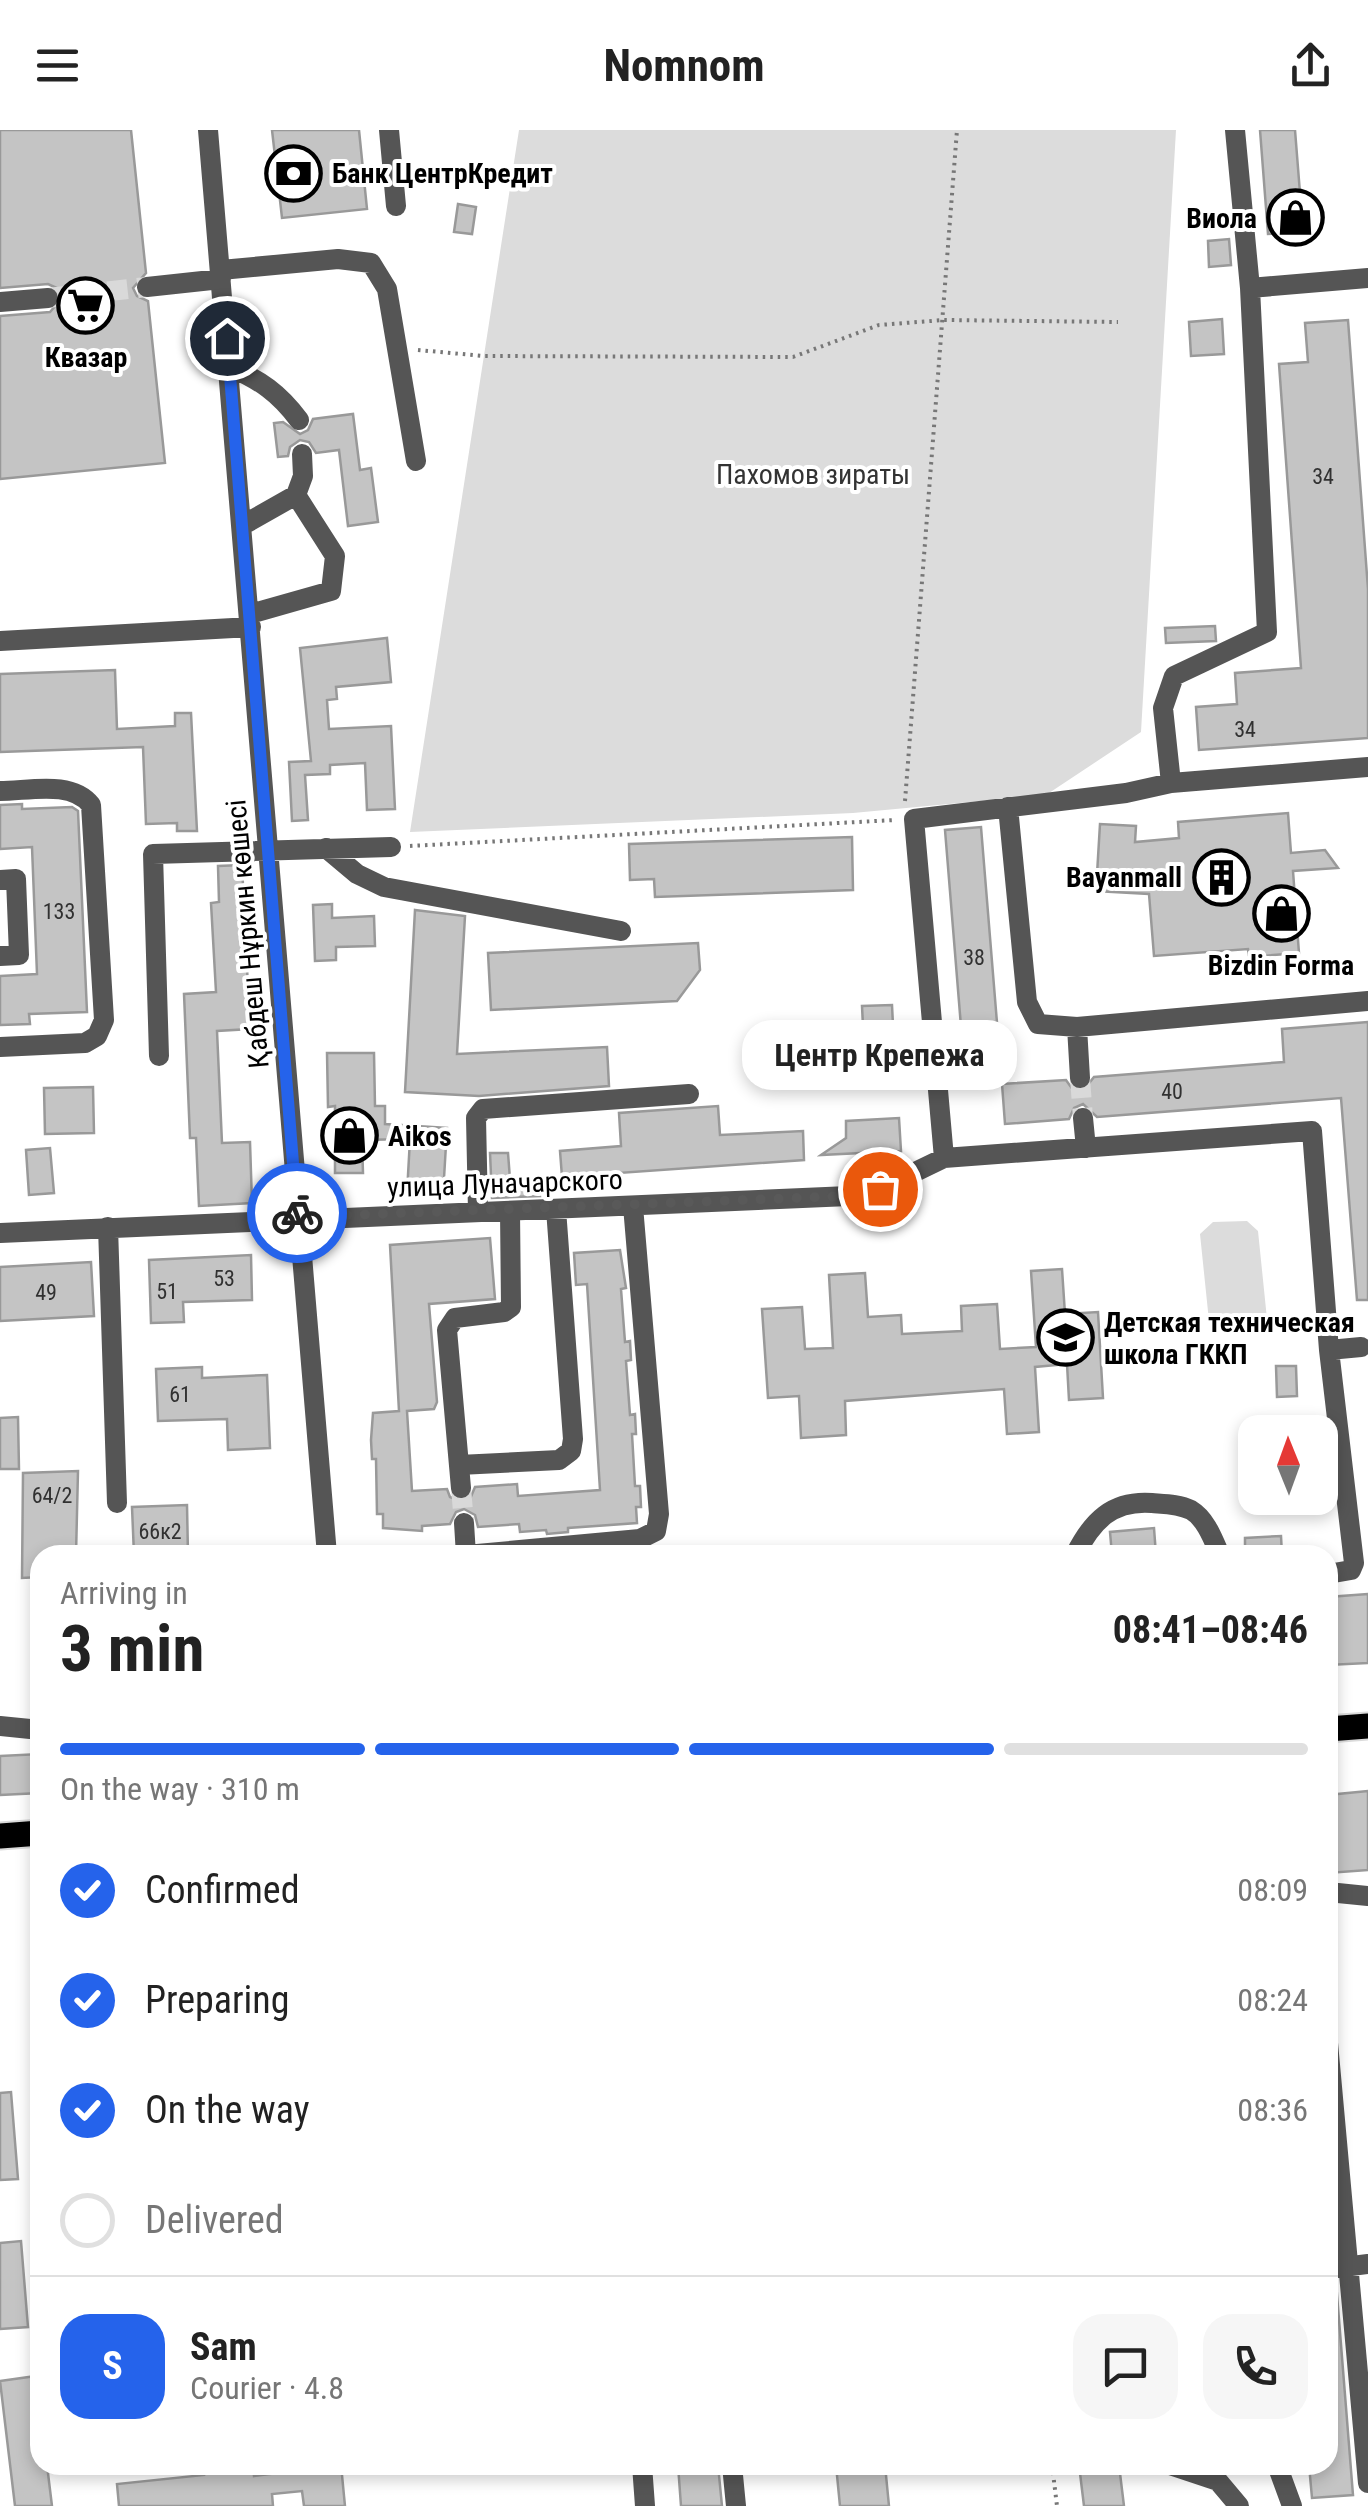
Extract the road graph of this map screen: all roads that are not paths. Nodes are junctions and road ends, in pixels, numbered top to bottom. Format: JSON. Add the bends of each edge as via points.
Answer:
{"nodes":[{"id":1,"x":208,"y":130,"type":"edge"},
{"id":2,"x":389,"y":130,"type":"edge"},
{"id":3,"x":1235,"y":130,"type":"edge"},
{"id":4,"x":396,"y":206,"type":"dead end"},
{"id":5,"x":221,"y":275,"type":"junction"},
{"id":6,"x":1368,"y":278,"type":"edge"},
{"id":7,"x":147,"y":287,"type":"tunnel mouth"},
{"id":8,"x":1250,"y":288,"type":"junction"},
{"id":9,"x":48,"y":298,"type":"tunnel mouth"},
{"id":10,"x":0,"y":302,"type":"edge"},
{"id":11,"x":230,"y":367,"type":"junction"},
{"id":12,"x":298,"y":420,"type":"dead end"},
{"id":13,"x":302,"y":454,"type":"dead end"},
{"id":14,"x":416,"y":462,"type":"dead end"},
{"id":15,"x":296,"y":495,"type":"junction"},
{"id":16,"x":243,"y":524,"type":"junction"},
{"id":17,"x":250,"y":620,"type":"junction"},
{"id":18,"x":0,"y":641,"type":"edge"},
{"id":19,"x":1368,"y":767,"type":"edge"},
{"id":20,"x":1171,"y":783,"type":"junction"},
{"id":21,"x":0,"y":791,"type":"edge"},
{"id":22,"x":1008,"y":807,"type":"junction"},
{"id":23,"x":391,"y":847,"type":"road end"},
{"id":24,"x":326,"y":848,"type":"junction"},
{"id":25,"x":268,"y":850,"type":"junction"},
{"id":26,"x":0,"y":880,"type":"edge"},
{"id":27,"x":620,"y":931,"type":"dead end"},
{"id":28,"x":0,"y":956,"type":"edge"},
{"id":29,"x":1368,"y":1001,"type":"edge"},
{"id":30,"x":1077,"y":1027,"type":"junction"},
{"id":31,"x":0,"y":1046,"type":"edge"},
{"id":32,"x":159,"y":1056,"type":"dead end"},
{"id":33,"x":1080,"y":1078,"type":"tunnel mouth"},
{"id":34,"x":689,"y":1094,"type":"dead end"},
{"id":35,"x":1083,"y":1118,"type":"tunnel mouth"},
{"id":36,"x":1086,"y":1148,"type":"junction"},
{"id":37,"x":944,"y":1158,"type":"junction"},
{"id":38,"x":633,"y":1206,"type":"junction"},
{"id":39,"x":556,"y":1209,"type":"junction"},
{"id":40,"x":510,"y":1211,"type":"junction"},
{"id":41,"x":478,"y":1212,"type":"junction"},
{"id":42,"x":297,"y":1217,"type":"junction"},
{"id":43,"x":108,"y":1228,"type":"junction"},
{"id":44,"x":0,"y":1233,"type":"edge"},
{"id":45,"x":1360,"y":1346,"type":"dead end"},
{"id":46,"x":1329,"y":1350,"type":"junction"},
{"id":47,"x":459,"y":1465,"type":"junction"},
{"id":48,"x":461,"y":1488,"type":"tunnel mouth"},
{"id":49,"x":117,"y":1503,"type":"dead end"},
{"id":50,"x":464,"y":1523,"type":"tunnel mouth"},
{"id":51,"x":326,"y":1545,"type":"edge"},
{"id":52,"x":465,"y":1545,"type":"edge"},
{"id":53,"x":582,"y":1545,"type":"edge"},
{"id":54,"x":1080,"y":1545,"type":"edge"},
{"id":55,"x":1215,"y":1545,"type":"edge"},
{"id":56,"x":1338,"y":1572,"type":"edge"},
{"id":57,"x":0,"y":1726,"type":"edge"},
{"id":58,"x":1368,"y":1726,"type":"edge"},
{"id":59,"x":1338,"y":1728,"type":"edge"},
{"id":60,"x":30,"y":1729,"type":"edge"},
{"id":61,"x":30,"y":1834,"type":"edge"},
{"id":62,"x":0,"y":1836,"type":"edge"},
{"id":63,"x":1338,"y":1893,"type":"edge"},
{"id":64,"x":1368,"y":1896,"type":"edge"},
{"id":65,"x":1338,"y":2181,"type":"edge"},
{"id":66,"x":1348,"y":2266,"type":"edge"},
{"id":67,"x":642,"y":2475,"type":"edge"},
{"id":68,"x":733,"y":2475,"type":"edge"},
{"id":69,"x":1200,"y":2475,"type":"edge"},
{"id":70,"x":1281,"y":2475,"type":"edge"},
{"id":71,"x":1368,"y":2483,"type":"edge"},
{"id":72,"x":644,"y":2506,"type":"edge"},
{"id":73,"x":736,"y":2506,"type":"edge"},
{"id":74,"x":1239,"y":2506,"type":"edge"},
{"id":75,"x":1292,"y":2506,"type":"edge"}],
"edges":[{"from":1,"to":5,"type":"street","name":"Қабдеш Нұркин көшесі"},
{"from":2,"to":4,"type":"street"},
{"from":3,"to":8,"type":"street"},
{"from":5,"to":7,"type":"street"},
{"from":5,"to":11,"type":"street","name":"Қабдеш Нұркин көшесі"},
{"from":5,"to":14,"type":"street","via":[[338,258],[371,263],[387,289]]},
{"from":6,"to":8,"type":"street"},
{"from":8,"to":20,"type":"street","via":[[1267,632],[1174,676],[1163,708]]},
{"from":9,"to":10,"type":"street"},
{"from":11,"to":12,"type":"street","via":[[270,388]]},
{"from":11,"to":16,"type":"street","name":"Қабдеш Нұркин көшесі"},
{"from":13,"to":15,"type":"street"},
{"from":15,"to":16,"type":"street"},
{"from":15,"to":17,"type":"street","via":[[335,556],[331,591]]},
{"from":16,"to":17,"type":"street","name":"Қабдеш Нұркин көшесі"},
{"from":17,"to":18,"type":"street"},
{"from":17,"to":25,"type":"street","name":"Қабдеш Нұркин көшесі"},
{"from":19,"to":20,"type":"street"},
{"from":20,"to":22,"type":"street"},
{"from":21,"to":31,"type":"street","via":[[66,790],[91,805],[104,1020],[97,1036],[85,1042]]},
{"from":22,"to":30,"type":"street","via":[[1032,1018],[1045,1028]]},
{"from":22,"to":37,"type":"street","via":[[910,810]]},
{"from":23,"to":24,"type":"street"},
{"from":24,"to":25,"type":"street"},
{"from":24,"to":27,"type":"street","via":[[384,887]]},
{"from":25,"to":32,"type":"street","via":[[153,854]]},
{"from":25,"to":42,"type":"street","name":"Қабдеш Нұркин көшесі"},
{"from":26,"to":28,"type":"street","via":[[16,880],[19,955]]},
{"from":29,"to":30,"type":"street"},
{"from":30,"to":33,"type":"street"},
{"from":34,"to":41,"type":"street","via":[[482,1109],[476,1118]]},
{"from":35,"to":36,"type":"street"},
{"from":36,"to":37,"type":"street"},
{"from":36,"to":46,"type":"street","via":[[1312,1132]]},
{"from":37,"to":38,"type":"street","name":"улица Луначарского","via":[[880,1189],[849,1196]]},
{"from":38,"to":39,"type":"street","name":"улица Луначарского"},
{"from":38,"to":53,"type":"street","via":[[659,1514],[656,1531],[640,1540]]},
{"from":39,"to":40,"type":"street","name":"улица Луначарского"},
{"from":39,"to":47,"type":"street","via":[[570,1451],[560,1460]]},
{"from":40,"to":41,"type":"street","name":"улица Луначарского"},
{"from":40,"to":47,"type":"street","via":[[511,1307],[455,1318],[447,1330]]},
{"from":41,"to":42,"type":"street","name":"улица Луначарского"},
{"from":42,"to":43,"type":"street","name":"улица Луначарского"},
{"from":42,"to":51,"type":"street","name":"Қабдеш Нұркин көшесі"},
{"from":43,"to":44,"type":"street","name":"улица Луначарского"},
{"from":43,"to":49,"type":"street"},
{"from":45,"to":46,"type":"street"},
{"from":46,"to":56,"type":"street","via":[[1354,1564]]},
{"from":47,"to":48,"type":"street"},
{"from":50,"to":52,"type":"street"},
{"from":54,"to":55,"type":"street","via":[[1090,1525],[1135,1502],[1192,1510]]},
{"from":57,"to":60,"type":"street"},
{"from":58,"to":59,"type":"main road"},
{"from":61,"to":62,"type":"main road"},
{"from":63,"to":64,"type":"street"},
{"from":65,"to":66,"type":"street"},
{"from":66,"to":71,"type":"street"},
{"from":67,"to":72,"type":"street"},
{"from":68,"to":73,"type":"street"},
{"from":69,"to":74,"type":"street","via":[[1218,2481]]},
{"from":70,"to":75,"type":"street"}]}
